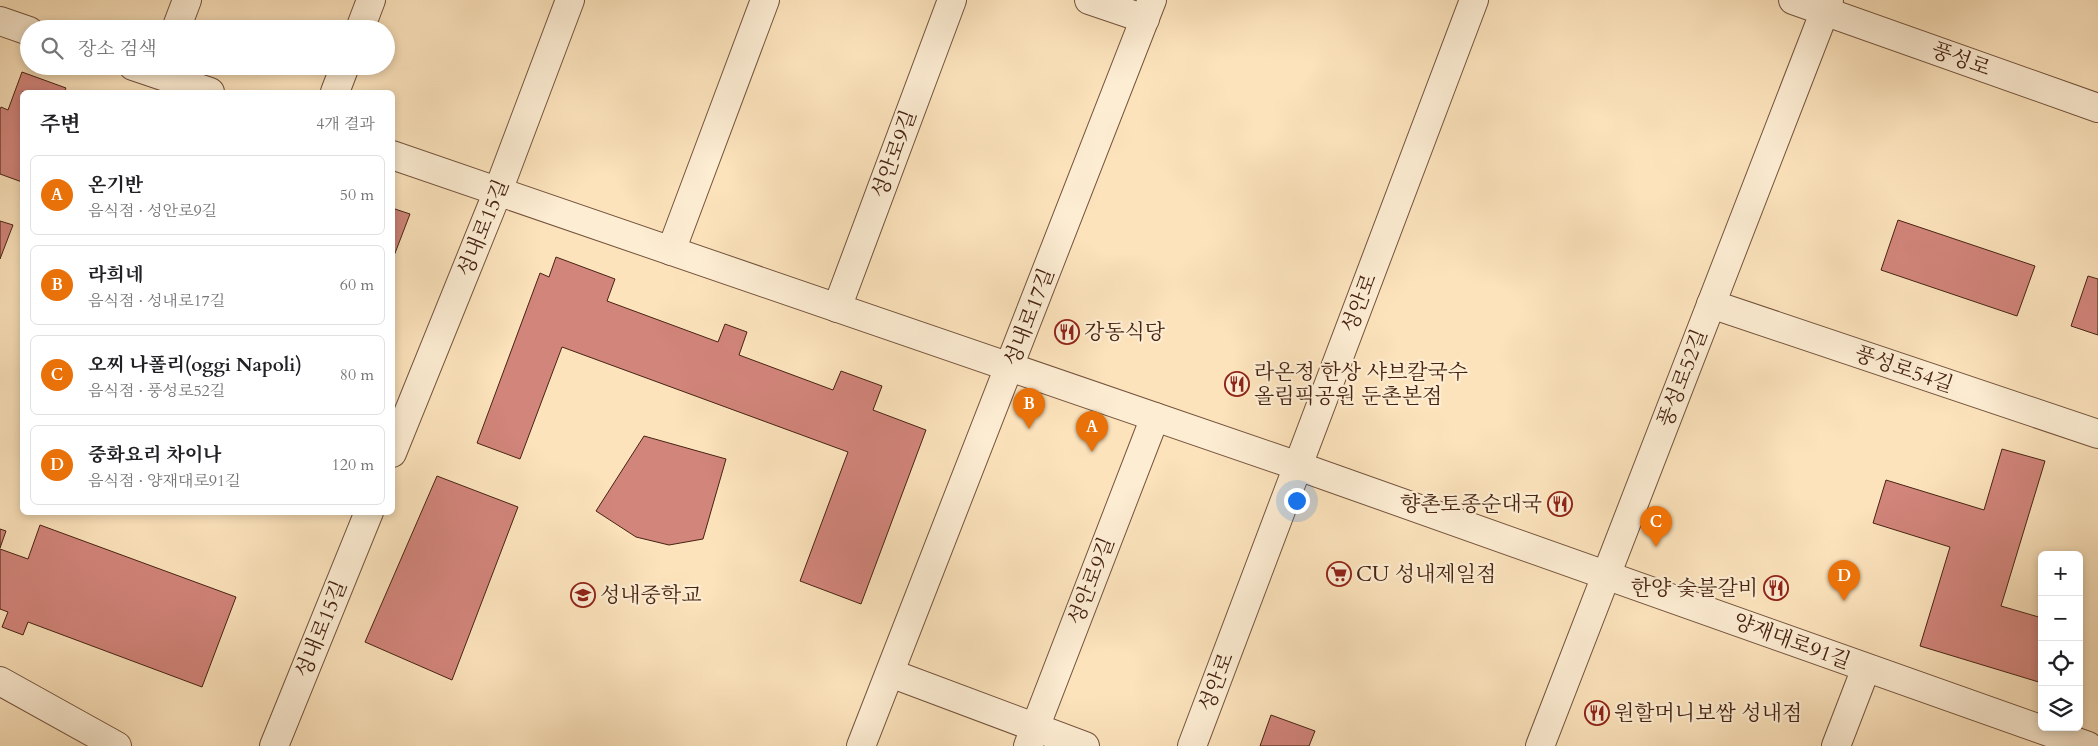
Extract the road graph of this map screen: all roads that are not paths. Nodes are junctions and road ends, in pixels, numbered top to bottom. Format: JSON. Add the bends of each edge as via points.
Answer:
{"nodes":[{"id":1,"x":187,"y":0,"type":"edge"},
{"id":2,"x":371,"y":0,"type":"edge"},
{"id":3,"x":570,"y":0,"type":"edge"},
{"id":4,"x":766,"y":0,"type":"edge"},
{"id":5,"x":952,"y":0,"type":"edge"},
{"id":6,"x":1089,"y":0,"type":"edge"},
{"id":7,"x":1474,"y":0,"type":"edge"},
{"id":8,"x":1793,"y":0,"type":"edge"},
{"id":9,"x":1827,"y":5,"type":"edge"},
{"id":10,"x":1148,"y":10,"type":"edge"},
{"id":11,"x":179,"y":20,"type":"edge"},
{"id":12,"x":363,"y":20,"type":"edge"},
{"id":13,"x":0,"y":21,"type":"edge"},
{"id":14,"x":20,"y":28,"type":"edge"},
{"id":15,"x":170,"y":75,"type":"edge"},
{"id":16,"x":342,"y":75,"type":"edge"},
{"id":17,"x":205,"y":90,"type":"edge"},
{"id":18,"x":336,"y":90,"type":"edge"},
{"id":19,"x":2098,"y":108,"type":"edge"},
{"id":20,"x":395,"y":156,"type":"edge"},
{"id":21,"x":498,"y":192,"type":"junction"},
{"id":22,"x":672,"y":251,"type":"junction"},
{"id":23,"x":1711,"y":304,"type":"junction"},
{"id":24,"x":837,"y":308,"type":"junction"},
{"id":25,"x":1010,"y":368,"type":"junction"},
{"id":26,"x":1155,"y":417,"type":"junction"},
{"id":27,"x":2098,"y":434,"type":"edge"},
{"id":28,"x":395,"y":447,"type":"edge"},
{"id":29,"x":1298,"y":466,"type":"junction"},
{"id":30,"x":368,"y":515,"type":"edge"},
{"id":31,"x":1605,"y":575,"type":"junction"},
{"id":32,"x":1866,"y":668,"type":"junction"},
{"id":33,"x":890,"y":673,"type":"junction"},
{"id":34,"x":0,"y":681,"type":"edge"},
{"id":35,"x":1031,"y":737,"type":"edge"},
{"id":36,"x":116,"y":746,"type":"edge"},
{"id":37,"x":274,"y":746,"type":"edge"},
{"id":38,"x":861,"y":746,"type":"edge"},
{"id":39,"x":1085,"y":746,"type":"edge"},
{"id":40,"x":1192,"y":746,"type":"edge"},
{"id":41,"x":1540,"y":746,"type":"edge"},
{"id":42,"x":1836,"y":746,"type":"edge"},
{"id":43,"x":2088,"y":746,"type":"edge"}],
"edges":[{"from":1,"to":11,"type":"street"},
{"from":2,"to":12,"type":"street"},
{"from":3,"to":21,"type":"street","name":"성내로15길"},
{"from":4,"to":22,"type":"street"},
{"from":5,"to":24,"type":"street","name":"성안로9길"},
{"from":6,"to":10,"type":"street"},
{"from":7,"to":29,"type":"street","name":"성안로"},
{"from":8,"to":9,"type":"street","name":"풍성로"},
{"from":9,"to":19,"type":"street","name":"풍성로"},
{"from":9,"to":23,"type":"street","name":"풍성로52길"},
{"from":10,"to":25,"type":"street","name":"성내로17길"},
{"from":13,"to":14,"type":"street"},
{"from":15,"to":17,"type":"street"},
{"from":16,"to":18,"type":"street"},
{"from":20,"to":21,"type":"street"},
{"from":21,"to":22,"type":"street"},
{"from":21,"to":28,"type":"street","name":"성내로15길"},
{"from":22,"to":24,"type":"street"},
{"from":23,"to":27,"type":"street","name":"풍성로54길"},
{"from":23,"to":31,"type":"street","name":"풍성로52길"},
{"from":24,"to":25,"type":"street"},
{"from":25,"to":26,"type":"street"},
{"from":25,"to":33,"type":"street","name":"성내로17길"},
{"from":26,"to":29,"type":"street"},
{"from":26,"to":35,"type":"street","name":"성안로9길"},
{"from":29,"to":31,"type":"street","name":"양재대로91길"},
{"from":29,"to":40,"type":"street","name":"성안로"},
{"from":30,"to":37,"type":"street","name":"성내로15길"},
{"from":31,"to":32,"type":"street","name":"양재대로91길"},
{"from":31,"to":41,"type":"street","name":"풍성로52길"},
{"from":32,"to":42,"type":"street"},
{"from":32,"to":43,"type":"street","name":"양재대로91길"},
{"from":33,"to":35,"type":"street"},
{"from":33,"to":38,"type":"street","name":"성내로17길"},
{"from":34,"to":36,"type":"street"},
{"from":35,"to":39,"type":"street"}]}
